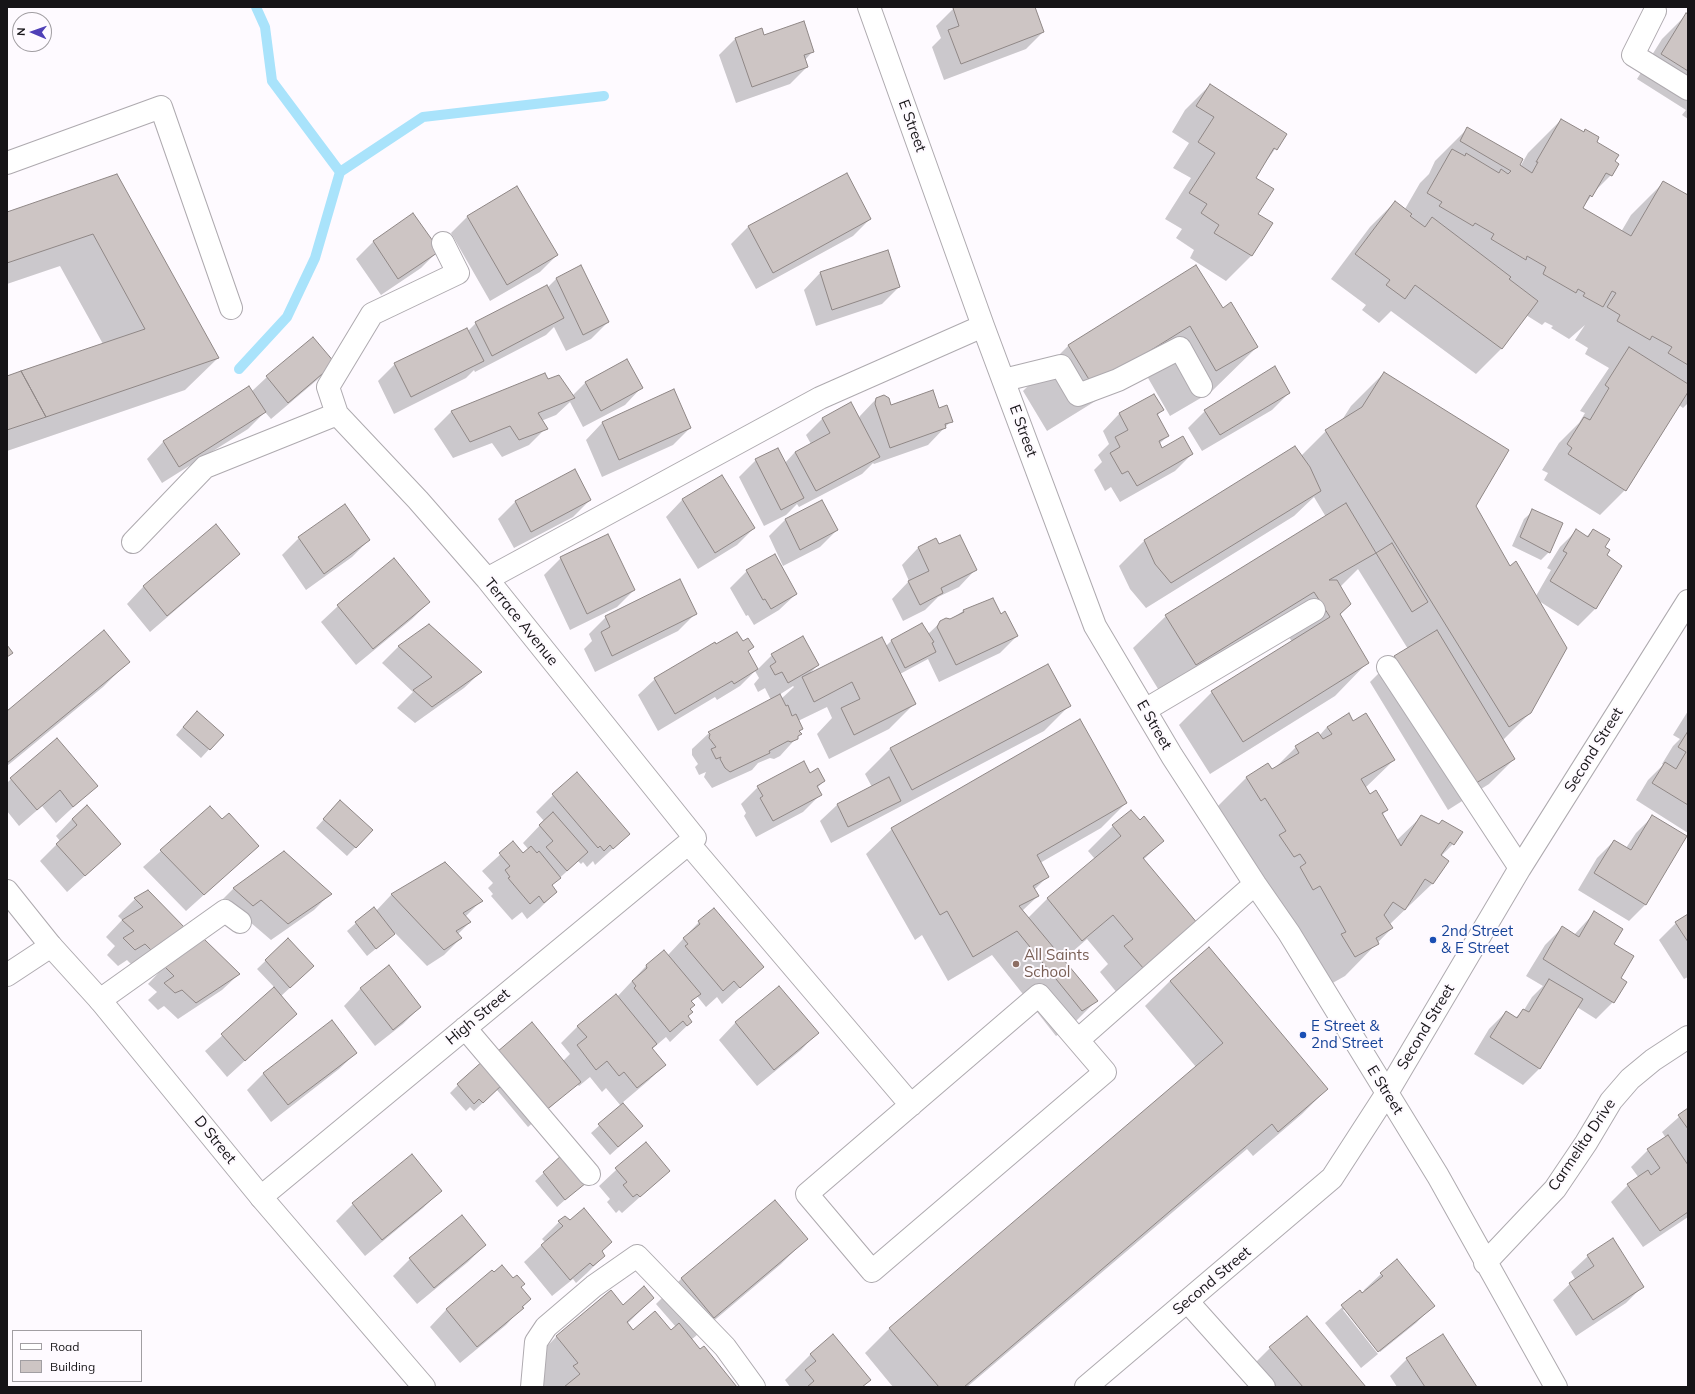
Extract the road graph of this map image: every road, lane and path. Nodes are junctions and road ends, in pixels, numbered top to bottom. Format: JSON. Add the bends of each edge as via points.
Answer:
{"nodes":[{"id":1,"x":869,"y":7,"type":"edge"},
{"id":2,"x":1655,"y":11,"type":"dead end"},
{"id":3,"x":1688,"y":89,"type":"edge"},
{"id":4,"x":7,"y":163,"type":"edge"},
{"id":5,"x":443,"y":243,"type":"dead end"},
{"id":6,"x":231,"y":308,"type":"dead end"},
{"id":7,"x":984,"y":326,"type":"junction"},
{"id":8,"x":1004,"y":380,"type":"junction"},
{"id":9,"x":1201,"y":386,"type":"dead end"},
{"id":10,"x":337,"y":414,"type":"junction"},
{"id":11,"x":133,"y":542,"type":"dead end"},
{"id":12,"x":487,"y":579,"type":"junction"},
{"id":13,"x":1688,"y":601,"type":"edge"},
{"id":14,"x":1314,"y":610,"type":"dead end"},
{"id":15,"x":1388,"y":667,"type":"dead end"},
{"id":16,"x":1145,"y":710,"type":"junction"},
{"id":17,"x":692,"y":841,"type":"junction"},
{"id":18,"x":1520,"y":868,"type":"junction"},
{"id":19,"x":1255,"y":884,"type":"junction"},
{"id":20,"x":7,"y":892,"type":"edge"},
{"id":21,"x":240,"y":922,"type":"dead end"},
{"id":22,"x":51,"y":946,"type":"junction"},
{"id":23,"x":7,"y":975,"type":"edge"},
{"id":24,"x":100,"y":1000,"type":"junction"},
{"id":25,"x":465,"y":1028,"type":"junction"},
{"id":26,"x":1688,"y":1037,"type":"edge"},
{"id":27,"x":1078,"y":1040,"type":"junction"},
{"id":28,"x":1387,"y":1093,"type":"junction"},
{"id":29,"x":911,"y":1105,"type":"junction"},
{"id":30,"x":589,"y":1174,"type":"dead end"},
{"id":31,"x":261,"y":1197,"type":"junction"},
{"id":32,"x":1485,"y":1262,"type":"junction"},
{"id":33,"x":1187,"y":1301,"type":"junction"},
{"id":34,"x":424,"y":1387,"type":"edge"},
{"id":35,"x":532,"y":1387,"type":"edge"},
{"id":36,"x":754,"y":1387,"type":"edge"},
{"id":37,"x":1086,"y":1387,"type":"edge"},
{"id":38,"x":1264,"y":1387,"type":"edge"},
{"id":39,"x":1556,"y":1387,"type":"edge"}],
"edges":[{"from":1,"to":7,"type":"street","name":"E Street"},
{"from":2,"to":3,"type":"street","via":[[1633,55]]},
{"from":4,"to":6,"type":"street","via":[[161,107]]},
{"from":5,"to":10,"type":"street","via":[[458,273],[372,314],[328,387]]},
{"from":7,"to":8,"type":"street","name":"E Street"},
{"from":7,"to":12,"type":"street","via":[[820,398]]},
{"from":8,"to":9,"type":"street","via":[[1062,366],[1078,395],[1118,380],[1180,348]]},
{"from":8,"to":16,"type":"street","name":"E Street","via":[[1095,626]]},
{"from":10,"to":11,"type":"street","via":[[205,467]]},
{"from":10,"to":12,"type":"street","name":"Terrace Avenue","via":[[418,500]]},
{"from":12,"to":17,"type":"street","name":"Terrace Avenue"},
{"from":13,"to":18,"type":"street","name":"Second Street"},
{"from":14,"to":16,"type":"street"},
{"from":15,"to":18,"type":"street"},
{"from":16,"to":19,"type":"street","name":"E Street"},
{"from":17,"to":25,"type":"street","name":"High Street"},
{"from":17,"to":29,"type":"street","name":"Terrace Avenue"},
{"from":18,"to":28,"type":"street","name":"Second Street"},
{"from":19,"to":27,"type":"street"},
{"from":19,"to":28,"type":"street","name":"E Street","via":[[1289,933]]},
{"from":20,"to":22,"type":"street","name":"D Street"},
{"from":21,"to":24,"type":"street","via":[[225,911]]},
{"from":22,"to":23,"type":"street"},
{"from":22,"to":24,"type":"street","name":"D Street"},
{"from":24,"to":31,"type":"street","name":"D Street"},
{"from":25,"to":30,"type":"street"},
{"from":25,"to":31,"type":"street","name":"High Street"},
{"from":26,"to":32,"type":"street","name":"Carmelita Drive","via":[[1630,1079],[1611,1101],[1555,1189]]},
{"from":27,"to":29,"type":"street","via":[[1040,995]]},
{"from":27,"to":29,"type":"street","via":[[1105,1072],[872,1271],[807,1194]]},
{"from":28,"to":32,"type":"street","name":"E Street","via":[[1440,1180]]},
{"from":28,"to":33,"type":"street","name":"Second Street","via":[[1332,1178]]},
{"from":31,"to":34,"type":"street","name":"D Street"},
{"from":32,"to":39,"type":"street","name":"E Street"},
{"from":33,"to":37,"type":"street","name":"Second Street"},
{"from":33,"to":38,"type":"street"},
{"from":35,"to":36,"type":"street","via":[[536,1342],[546,1327],[594,1286],[637,1256],[725,1347]]}]}
